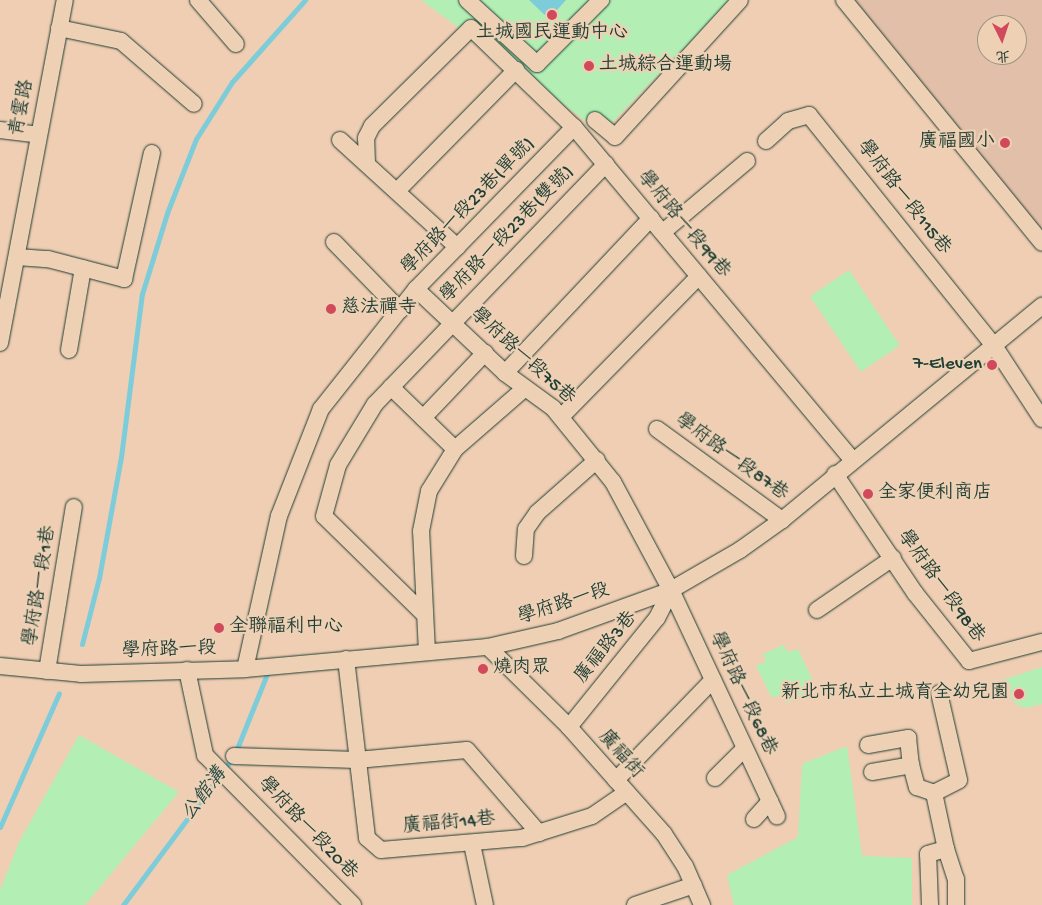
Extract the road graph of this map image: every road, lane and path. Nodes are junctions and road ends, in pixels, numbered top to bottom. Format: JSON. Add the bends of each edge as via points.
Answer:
{"nodes":[{"id":1,"x":65,"y":0,"type":"edge"},
{"id":2,"x":198,"y":0,"type":"edge"},
{"id":3,"x":467,"y":0,"type":"edge"},
{"id":4,"x":601,"y":0,"type":"edge"},
{"id":5,"x":740,"y":0,"type":"edge"},
{"id":6,"x":844,"y":0,"type":"edge"},
{"id":7,"x":59,"y":28,"type":"junction"},
{"id":8,"x":236,"y":44,"type":"dead end"},
{"id":9,"x":516,"y":70,"type":"junction"},
{"id":10,"x":194,"y":104,"type":"dead end"},
{"id":11,"x":594,"y":120,"type":"dead end"},
{"id":12,"x":574,"y":127,"type":"junction"},
{"id":13,"x":0,"y":130,"type":"edge"},
{"id":14,"x":38,"y":135,"type":"junction"},
{"id":15,"x":340,"y":140,"type":"dead end"},
{"id":16,"x":766,"y":141,"type":"dead end"},
{"id":17,"x":152,"y":153,"type":"dead end"},
{"id":18,"x":748,"y":160,"type":"dead end"},
{"id":19,"x":366,"y":164,"type":"junction"},
{"id":20,"x":606,"y":164,"type":"junction"},
{"id":21,"x":397,"y":191,"type":"junction"},
{"id":22,"x":651,"y":218,"type":"junction"},
{"id":23,"x":663,"y":232,"type":"junction"},
{"id":24,"x":334,"y":242,"type":"dead end"},
{"id":25,"x":1042,"y":244,"type":"edge"},
{"id":26,"x":457,"y":247,"type":"junction"},
{"id":27,"x":11,"y":263,"type":"edge"},
{"id":28,"x":83,"y":268,"type":"junction"},
{"id":29,"x":699,"y":276,"type":"junction"},
{"id":30,"x":416,"y":289,"type":"junction"},
{"id":31,"x":1042,"y":306,"type":"edge"},
{"id":32,"x":400,"y":310,"type":"junction"},
{"id":33,"x":452,"y":320,"type":"junction"},
{"id":34,"x":0,"y":343,"type":"edge"},
{"id":35,"x":995,"y":347,"type":"junction"},
{"id":36,"x":69,"y":350,"type":"dead end"},
{"id":37,"x":485,"y":353,"type":"junction"},
{"id":38,"x":505,"y":373,"type":"junction"},
{"id":39,"x":391,"y":387,"type":"junction"},
{"id":40,"x":524,"y":389,"type":"junction"},
{"id":41,"x":561,"y":417,"type":"junction"},
{"id":42,"x":423,"y":418,"type":"junction"},
{"id":43,"x":1042,"y":419,"type":"edge"},
{"id":44,"x":658,"y":429,"type":"dead end"},
{"id":45,"x":455,"y":449,"type":"junction"},
{"id":46,"x":597,"y":460,"type":"junction"},
{"id":47,"x":852,"y":460,"type":"junction"},
{"id":48,"x":835,"y":474,"type":"junction"},
{"id":49,"x":74,"y":507,"type":"dead end"},
{"id":50,"x":782,"y":520,"type":"junction"},
{"id":51,"x":524,"y":556,"type":"dead end"},
{"id":52,"x":893,"y":558,"type":"junction"},
{"id":53,"x":671,"y":590,"type":"junction"},
{"id":54,"x":817,"y":610,"type":"dead end"},
{"id":55,"x":425,"y":615,"type":"junction"},
{"id":56,"x":1042,"y":642,"type":"edge"},
{"id":57,"x":488,"y":647,"type":"junction"},
{"id":58,"x":427,"y":652,"type":"junction"},
{"id":59,"x":346,"y":659,"type":"junction"},
{"id":60,"x":0,"y":666,"type":"edge"},
{"id":61,"x":245,"y":669,"type":"junction"},
{"id":62,"x":187,"y":670,"type":"junction"},
{"id":63,"x":47,"y":672,"type":"junction"},
{"id":64,"x":713,"y":680,"type":"junction"},
{"id":65,"x":939,"y":693,"type":"dead end"},
{"id":66,"x":569,"y":728,"type":"junction"},
{"id":67,"x":868,"y":745,"type":"dead end"},
{"id":68,"x":744,"y":748,"type":"junction"},
{"id":69,"x":234,"y":756,"type":"dead end"},
{"id":70,"x":356,"y":760,"type":"junction"},
{"id":71,"x":911,"y":765,"type":"junction"},
{"id":72,"x":872,"y":772,"type":"dead end"},
{"id":73,"x":716,"y":778,"type":"dead end"},
{"id":74,"x":616,"y":780,"type":"junction"},
{"id":75,"x":626,"y":792,"type":"junction"},
{"id":76,"x":934,"y":794,"type":"junction"},
{"id":77,"x":754,"y":819,"type":"dead end"},
{"id":78,"x":538,"y":833,"type":"junction"},
{"id":79,"x":472,"y":844,"type":"junction"},
{"id":80,"x":946,"y":848,"type":"junction"},
{"id":81,"x":694,"y":885,"type":"junction"},
{"id":82,"x":353,"y":905,"type":"edge"},
{"id":83,"x":485,"y":905,"type":"edge"},
{"id":84,"x":635,"y":905,"type":"edge"},
{"id":85,"x":702,"y":905,"type":"edge"},
{"id":86,"x":930,"y":905,"type":"edge"},
{"id":87,"x":956,"y":905,"type":"edge"}],
"edges":[{"from":1,"to":7,"type":"street","name":"青雲路"},
{"from":2,"to":8,"type":"street"},
{"from":3,"to":4,"type":"street","via":[[537,64]]},
{"from":5,"to":11,"type":"street","via":[[615,138]]},
{"from":6,"to":25,"type":"street"},
{"from":7,"to":10,"type":"street","via":[[121,40]]},
{"from":7,"to":14,"type":"street","name":"青雲路"},
{"from":9,"to":12,"type":"street","name":"學府路一段99巷"},
{"from":9,"to":19,"type":"street","name":"學府路一段99巷","via":[[471,28],[372,126],[366,138]]},
{"from":9,"to":21,"type":"street"},
{"from":12,"to":20,"type":"street","name":"學府路一段99巷"},
{"from":12,"to":26,"type":"street","name":"學府路一段23巷(單號)"},
{"from":13,"to":14,"type":"street"},
{"from":14,"to":27,"type":"street","name":"青雲路"},
{"from":15,"to":19,"type":"street"},
{"from":16,"to":35,"type":"street","name":"學府路一段115巷","via":[[788,121],[808,115]]},
{"from":17,"to":28,"type":"street","via":[[124,279]]},
{"from":18,"to":23,"type":"street"},
{"from":19,"to":21,"type":"street"},
{"from":20,"to":22,"type":"street","name":"學府路一段99巷"},
{"from":20,"to":33,"type":"street","name":"學府路一段23巷(雙號)"},
{"from":21,"to":26,"type":"street"},
{"from":22,"to":23,"type":"street","name":"學府路一段99巷"},
{"from":22,"to":38,"type":"street"},
{"from":23,"to":29,"type":"street","name":"學府路一段99巷"},
{"from":24,"to":32,"type":"street"},
{"from":26,"to":30,"type":"street","name":"學府路一段23巷(單號)"},
{"from":27,"to":28,"type":"street","via":[[48,259]]},
{"from":27,"to":34,"type":"street","name":"青雲路"},
{"from":28,"to":36,"type":"street"},
{"from":29,"to":41,"type":"street"},
{"from":29,"to":47,"type":"street","name":"學府路一段99巷"},
{"from":30,"to":32,"type":"street","name":"學府路一段23巷(單號)"},
{"from":30,"to":33,"type":"street","name":"學府路一段75巷"},
{"from":31,"to":35,"type":"street","name":"學府路一段"},
{"from":32,"to":61,"type":"street","name":"學府路一段23巷(單號)","via":[[321,409],[279,516]]},
{"from":33,"to":37,"type":"street","name":"學府路一段75巷"},
{"from":33,"to":39,"type":"street","name":"學府路一段23巷(雙號)"},
{"from":35,"to":43,"type":"street"},
{"from":35,"to":47,"type":"street","name":"學府路一段"},
{"from":37,"to":38,"type":"street","name":"學府路一段75巷"},
{"from":37,"to":42,"type":"street"},
{"from":38,"to":40,"type":"street","name":"學府路一段75巷"},
{"from":39,"to":42,"type":"street"},
{"from":39,"to":55,"type":"street","name":"學府路一段23巷(雙號)","via":[[375,404],[338,465],[324,516]]},
{"from":40,"to":41,"type":"street","name":"學府路一段75巷"},
{"from":40,"to":45,"type":"street"},
{"from":41,"to":46,"type":"street","name":"學府路一段75巷"},
{"from":42,"to":45,"type":"street"},
{"from":44,"to":50,"type":"street","name":"學府路一段87巷"},
{"from":45,"to":55,"type":"street","via":[[429,491],[421,531]]},
{"from":46,"to":51,"type":"street","via":[[537,513],[526,530]]},
{"from":46,"to":53,"type":"street","name":"學府路一段75巷","via":[[613,482]]},
{"from":47,"to":48,"type":"street","name":"學府路一段"},
{"from":48,"to":50,"type":"street","name":"學府路一段"},
{"from":48,"to":52,"type":"street","name":"學府路一段98巷"},
{"from":49,"to":63,"type":"street","name":"學府路一段1巷"},
{"from":50,"to":53,"type":"street","name":"學府路一段","via":[[700,575]]},
{"from":52,"to":54,"type":"street"},
{"from":52,"to":56,"type":"street","name":"學府路一段98巷","via":[[915,593],[969,661]]},
{"from":53,"to":57,"type":"street","name":"學府路一段","via":[[558,631]]},
{"from":53,"to":64,"type":"street","name":"學府路一段68巷"},
{"from":53,"to":66,"type":"street","name":"廣福路3巷","via":[[657,618]]},
{"from":55,"to":58,"type":"street"},
{"from":57,"to":58,"type":"street","name":"學府路一段"},
{"from":57,"to":66,"type":"street","name":"廣福街"},
{"from":58,"to":59,"type":"street","name":"學府路一段"},
{"from":59,"to":61,"type":"street","name":"學府路一段"},
{"from":59,"to":70,"type":"street"},
{"from":60,"to":63,"type":"street","name":"學府路一段"},
{"from":61,"to":62,"type":"street","name":"學府路一段"},
{"from":62,"to":63,"type":"street","name":"學府路一段"},
{"from":62,"to":82,"type":"street","name":"學府路一段20巷","via":[[205,754]]},
{"from":64,"to":68,"type":"street","name":"學府路一段68巷"},
{"from":64,"to":74,"type":"street"},
{"from":65,"to":76,"type":"street","via":[[959,780]]},
{"from":66,"to":74,"type":"street","name":"廣福街"},
{"from":67,"to":71,"type":"street","via":[[908,738]]},
{"from":68,"to":73,"type":"street"},
{"from":68,"to":77,"type":"street","name":"學府路一段68巷","via":[[773,808]]},
{"from":69,"to":70,"type":"street"},
{"from":70,"to":78,"type":"street","name":"廣福街14巷","via":[[466,750]]},
{"from":70,"to":79,"type":"street","name":"廣福街14巷","via":[[366,838],[381,850]]},
{"from":71,"to":72,"type":"street"},
{"from":71,"to":76,"type":"street","via":[[917,788]]},
{"from":74,"to":75,"type":"street","name":"廣福街"},
{"from":75,"to":78,"type":"street","name":"廣福街14巷","via":[[592,816]]},
{"from":75,"to":81,"type":"street","name":"廣福街","via":[[664,834]]},
{"from":76,"to":80,"type":"street"},
{"from":78,"to":79,"type":"street","name":"廣福街14巷"},
{"from":79,"to":83,"type":"street"},
{"from":80,"to":86,"type":"street","via":[[928,854]]},
{"from":80,"to":87,"type":"street","via":[[956,879]]},
{"from":81,"to":84,"type":"street"},
{"from":81,"to":85,"type":"street","name":"廣福街"}]}
